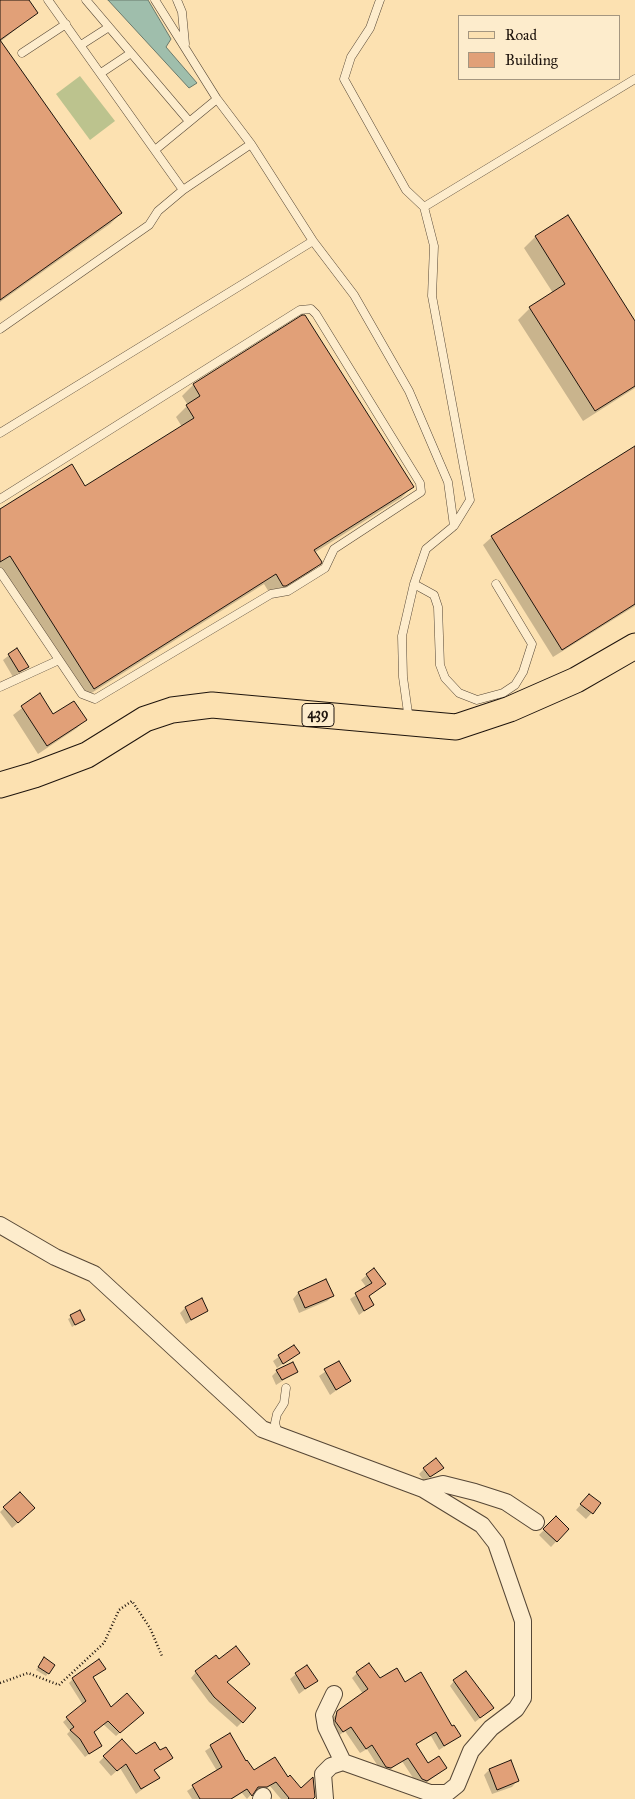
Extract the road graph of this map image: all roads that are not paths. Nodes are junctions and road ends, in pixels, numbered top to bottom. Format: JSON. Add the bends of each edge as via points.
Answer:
{"nodes":[{"id":1,"x":48,"y":0,"type":"edge"},
{"id":2,"x":86,"y":0,"type":"edge"},
{"id":3,"x":155,"y":0,"type":"edge"},
{"id":4,"x":177,"y":0,"type":"edge"},
{"id":5,"x":380,"y":0,"type":"edge"},
{"id":6,"x":66,"y":24,"type":"junction"},
{"id":7,"x":109,"y":27,"type":"junction"},
{"id":8,"x":81,"y":45,"type":"junction"},
{"id":9,"x":186,"y":48,"type":"junction"},
{"id":10,"x":22,"y":53,"type":"dead end"},
{"id":11,"x":131,"y":53,"type":"junction"},
{"id":12,"x":101,"y":73,"type":"junction"},
{"id":13,"x":635,"y":79,"type":"edge"},
{"id":14,"x":217,"y":99,"type":"junction"},
{"id":15,"x":188,"y":120,"type":"junction"},
{"id":16,"x":251,"y":144,"type":"junction"},
{"id":17,"x":155,"y":150,"type":"junction"},
{"id":18,"x":183,"y":190,"type":"junction"},
{"id":19,"x":424,"y":207,"type":"junction"},
{"id":20,"x":313,"y":241,"type":"junction"},
{"id":21,"x":0,"y":329,"type":"edge"},
{"id":22,"x":0,"y":433,"type":"edge"},
{"id":23,"x":0,"y":499,"type":"edge"},
{"id":24,"x":454,"y":526,"type":"junction"},
{"id":25,"x":0,"y":572,"type":"edge"},
{"id":26,"x":414,"y":584,"type":"junction"},
{"id":27,"x":496,"y":584,"type":"dead end"},
{"id":28,"x":635,"y":646,"type":"edge"},
{"id":29,"x":59,"y":660,"type":"junction"},
{"id":30,"x":0,"y":687,"type":"edge"},
{"id":31,"x":410,"y":724,"type":"junction"},
{"id":32,"x":0,"y":785,"type":"edge"},
{"id":33,"x":0,"y":1225,"type":"edge"},
{"id":34,"x":286,"y":1388,"type":"dead end"},
{"id":35,"x":278,"y":1436,"type":"junction"},
{"id":36,"x":422,"y":1489,"type":"junction"},
{"id":37,"x":536,"y":1522,"type":"dead end"},
{"id":38,"x":334,"y":1694,"type":"dead end"},
{"id":39,"x":343,"y":1762,"type":"junction"},
{"id":40,"x":325,"y":1799,"type":"edge"}],
"edges":[{"from":1,"to":6,"type":"lane"},
{"from":2,"to":7,"type":"lane"},
{"from":3,"to":9,"type":"lane"},
{"from":4,"to":9,"type":"lane","via":[[182,12]]},
{"from":5,"to":19,"type":"lane","via":[[370,28],[351,57],[344,79],[406,190]]},
{"from":6,"to":8,"type":"lane"},
{"from":6,"to":10,"type":"lane"},
{"from":7,"to":8,"type":"lane"},
{"from":7,"to":11,"type":"lane"},
{"from":8,"to":12,"type":"lane"},
{"from":9,"to":14,"type":"lane"},
{"from":11,"to":12,"type":"lane"},
{"from":11,"to":15,"type":"lane"},
{"from":12,"to":17,"type":"lane"},
{"from":13,"to":19,"type":"lane"},
{"from":14,"to":15,"type":"lane"},
{"from":14,"to":16,"type":"lane"},
{"from":15,"to":17,"type":"lane"},
{"from":16,"to":18,"type":"lane"},
{"from":16,"to":20,"type":"lane"},
{"from":17,"to":18,"type":"lane"},
{"from":18,"to":21,"type":"lane","via":[[158,211],[149,225]]},
{"from":19,"to":24,"type":"lane","via":[[434,246],[432,296],[470,500]]},
{"from":20,"to":22,"type":"lane"},
{"from":20,"to":24,"type":"lane","via":[[354,295],[409,391],[448,482]]},
{"from":23,"to":29,"type":"lane","via":[[300,310],[311,309],[420,483],[420,492],[413,499],[334,549],[325,568],[288,590],[271,594],[95,699],[82,694]]},
{"from":24,"to":26,"type":"lane","via":[[426,549]]},
{"from":25,"to":29,"type":"lane"},
{"from":26,"to":27,"type":"lane","via":[[434,595],[438,607],[440,665],[445,678],[459,693],[477,700],[503,693],[515,685],[532,644]]},
{"from":26,"to":31,"type":"lane","via":[[402,636],[403,677]]},
{"from":28,"to":31,"type":"main road","number":"439","via":[[576,680],[510,709],[456,727]]},
{"from":29,"to":30,"type":"lane"},
{"from":31,"to":32,"type":"main road","number":"439","via":[[212,705],[172,710],[145,719],[78,758]]},
{"from":33,"to":35,"type":"street","via":[[55,1257],[94,1274],[262,1428]]},
{"from":34,"to":35,"type":"lane","via":[[284,1403],[275,1423]]},
{"from":35,"to":36,"type":"street"},
{"from":36,"to":37,"type":"street","via":[[443,1484],[475,1492],[506,1502]]},
{"from":36,"to":39,"type":"street","via":[[482,1525],[496,1543],[523,1621],[523,1698],[516,1709],[491,1728],[476,1745],[458,1785],[447,1793],[430,1793]]},
{"from":38,"to":39,"type":"street","via":[[324,1715]]},
{"from":39,"to":40,"type":"street","via":[[331,1766],[323,1774]]}]}
